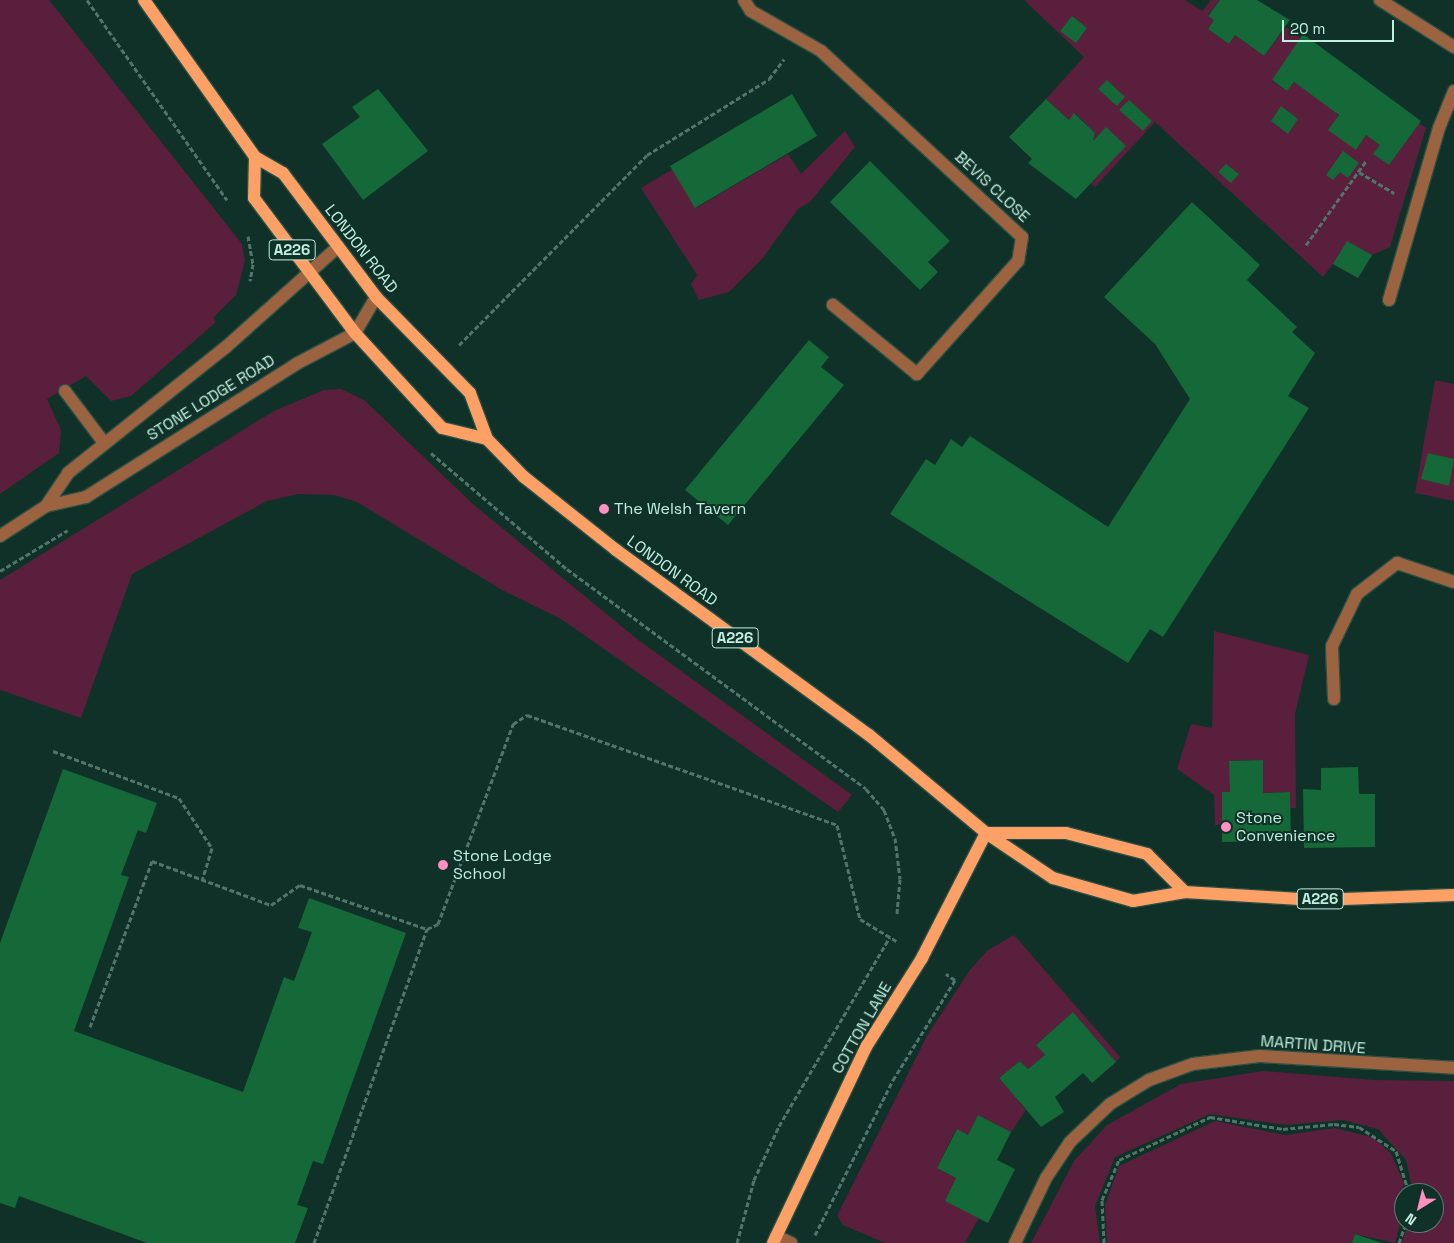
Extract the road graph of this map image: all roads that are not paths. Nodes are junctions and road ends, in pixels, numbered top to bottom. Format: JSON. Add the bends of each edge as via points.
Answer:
{"nodes":[{"id":1,"x":144,"y":0,"type":"edge"},
{"id":2,"x":744,"y":0,"type":"edge"},
{"id":3,"x":1380,"y":0,"type":"edge"},
{"id":4,"x":1454,"y":47,"type":"edge"},
{"id":5,"x":1454,"y":90,"type":"edge"},
{"id":6,"x":256,"y":157,"type":"junction"},
{"id":7,"x":338,"y":247,"type":"junction"},
{"id":8,"x":307,"y":271,"type":"junction"},
{"id":9,"x":376,"y":297,"type":"junction"},
{"id":10,"x":1389,"y":300,"type":"dead end"},
{"id":11,"x":833,"y":305,"type":"dead end"},
{"id":12,"x":355,"y":333,"type":"junction"},
{"id":13,"x":66,"y":391,"type":"dead end"},
{"id":14,"x":487,"y":439,"type":"junction"},
{"id":15,"x":105,"y":444,"type":"junction"},
{"id":16,"x":46,"y":506,"type":"junction"},
{"id":17,"x":0,"y":536,"type":"edge"},
{"id":18,"x":1454,"y":582,"type":"edge"},
{"id":19,"x":1334,"y":699,"type":"dead end"},
{"id":20,"x":986,"y":833,"type":"junction"},
{"id":21,"x":1185,"y":892,"type":"junction"},
{"id":22,"x":1454,"y":895,"type":"edge"},
{"id":23,"x":1454,"y":1068,"type":"edge"},
{"id":24,"x":774,"y":1240,"type":"edge"},
{"id":25,"x":791,"y":1243,"type":"edge"},
{"id":26,"x":1015,"y":1243,"type":"edge"}],
"edges":[{"from":1,"to":6,"type":"main road","name":"LONDON ROAD","number":"A226"},
{"from":2,"to":11,"type":"street","name":"BEVIS CLOSE","via":[[751,11],[821,51],[1022,237],[1018,261],[917,374]]},
{"from":3,"to":4,"type":"street"},
{"from":5,"to":10,"type":"street"},
{"from":6,"to":7,"type":"main road","name":"LONDON ROAD","number":"A226","via":[[284,173]]},
{"from":6,"to":8,"type":"main road","number":"A226","via":[[254,198]]},
{"from":7,"to":8,"type":"street","name":"STONE LODGE ROAD"},
{"from":7,"to":9,"type":"main road","name":"LONDON ROAD","number":"A226"},
{"from":8,"to":12,"type":"main road","number":"A226"},
{"from":8,"to":15,"type":"street","name":"STONE LODGE ROAD","via":[[226,347]]},
{"from":9,"to":12,"type":"street"},
{"from":9,"to":14,"type":"main road","name":"LONDON ROAD","number":"A226","via":[[470,393]]},
{"from":12,"to":14,"type":"main road","number":"A226","via":[[442,428]]},
{"from":12,"to":16,"type":"street","name":"STONE LODGE ROAD","via":[[296,364],[86,496]]},
{"from":13,"to":15,"type":"street"},
{"from":14,"to":20,"type":"main road","name":"LONDON ROAD","number":"A226","via":[[524,477],[602,540],[869,735]]},
{"from":15,"to":16,"type":"street","name":"STONE LODGE ROAD","via":[[68,473]]},
{"from":16,"to":17,"type":"street","name":"STONE LODGE ROAD"},
{"from":18,"to":19,"type":"street","via":[[1397,563],[1357,594],[1332,646]]},
{"from":20,"to":21,"type":"main road","name":"LONDON ROAD","number":"A226","via":[[1052,878],[1133,901]]},
{"from":20,"to":21,"type":"main road","via":[[1066,833],[1148,854]]},
{"from":20,"to":24,"type":"main road","name":"COTTON LANE","via":[[922,958],[866,1047]]},
{"from":21,"to":22,"type":"main road","name":"LONDON ROAD","number":"A226","via":[[1316,900]]},
{"from":23,"to":26,"type":"street","name":"MARTIN DRIVE","via":[[1260,1056],[1193,1064],[1149,1080],[1110,1104],[1070,1142],[1046,1178]]},
{"from":24,"to":25,"type":"street"}]}
